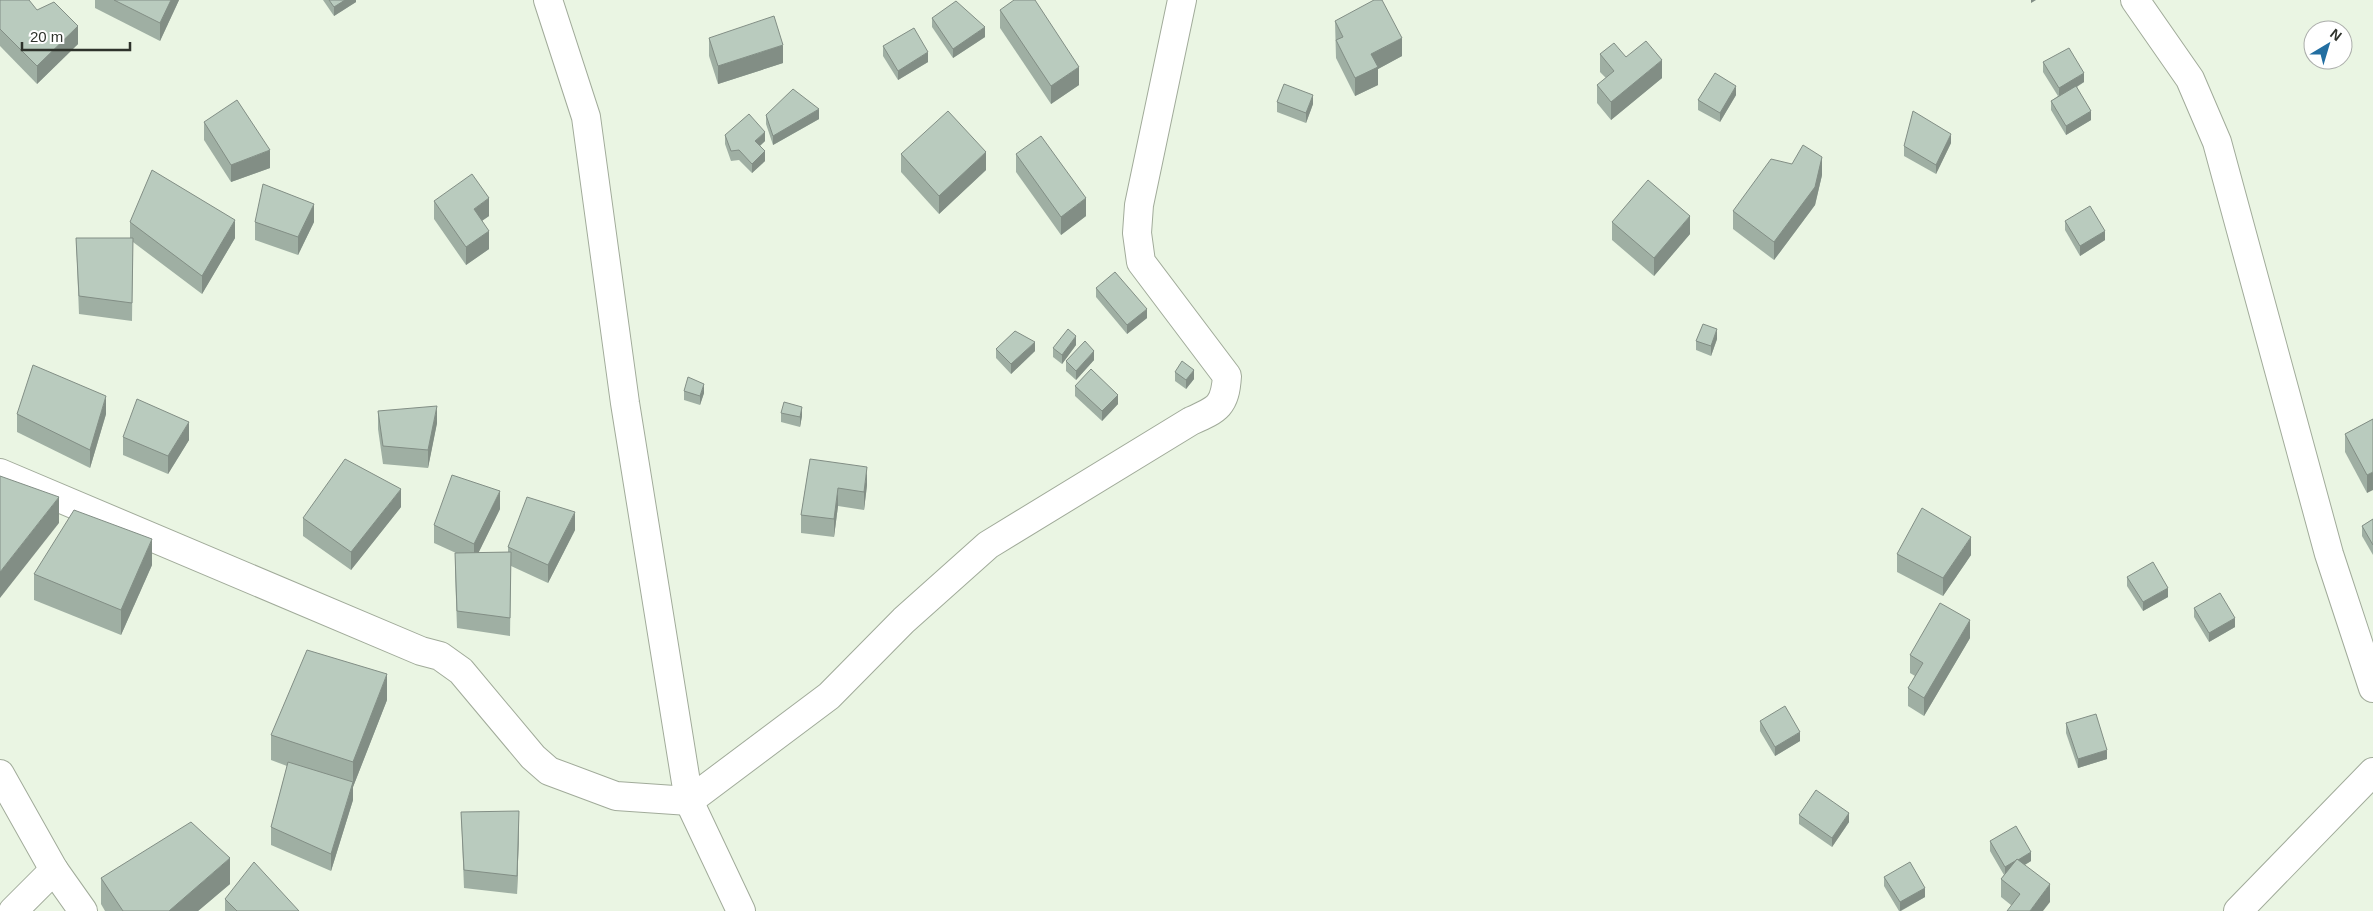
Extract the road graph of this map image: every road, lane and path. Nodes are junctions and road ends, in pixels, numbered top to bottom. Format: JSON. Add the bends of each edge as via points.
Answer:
{"nodes":[{"id":1,"x":548,"y":0,"type":"edge"},
{"id":2,"x":1182,"y":0,"type":"edge"},
{"id":3,"x":2135,"y":0,"type":"edge"},
{"id":4,"x":0,"y":473,"type":"edge"},
{"id":5,"x":2373,"y":688,"type":"edge"},
{"id":6,"x":2373,"y":772,"type":"edge"},
{"id":7,"x":0,"y":774,"type":"edge"},
{"id":8,"x":689,"y":801,"type":"junction"},
{"id":9,"x":54,"y":870,"type":"junction"},
{"id":10,"x":13,"y":911,"type":"edge"},
{"id":11,"x":83,"y":911,"type":"edge"},
{"id":12,"x":741,"y":911,"type":"edge"},
{"id":13,"x":2238,"y":911,"type":"edge"}],
"edges":[{"from":1,"to":8,"type":"street","via":[[586,117],[625,403]]},
{"from":2,"to":8,"type":"street","via":[[1139,205],[1137,233],[1141,262],[1228,376],[1226,394],[1214,410],[988,545],[904,620],[830,696]]},
{"from":3,"to":5,"type":"street","via":[[2190,79],[2217,142],[2329,554]]},
{"from":4,"to":8,"type":"street","via":[[421,652],[440,656],[461,671],[533,757],[549,771],[616,796]]},
{"from":6,"to":13,"type":"street"},
{"from":7,"to":9,"type":"street"},
{"from":8,"to":12,"type":"street"},
{"from":9,"to":10,"type":"street"},
{"from":9,"to":11,"type":"street"}]}
